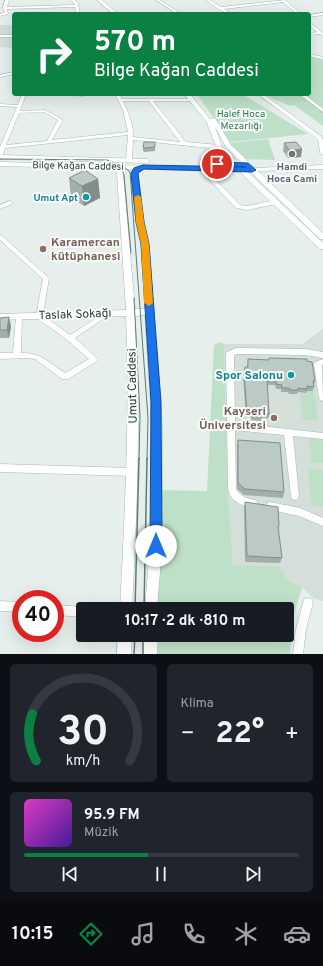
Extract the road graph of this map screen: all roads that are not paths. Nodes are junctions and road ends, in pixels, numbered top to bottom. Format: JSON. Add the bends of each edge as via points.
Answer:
{"nodes":[{"id":1,"x":7,"y":0,"type":"edge"},
{"id":2,"x":73,"y":0,"type":"edge"},
{"id":3,"x":99,"y":0,"type":"edge"},
{"id":4,"x":105,"y":0,"type":"edge"},
{"id":5,"x":158,"y":0,"type":"edge"},
{"id":6,"x":208,"y":0,"type":"edge"},
{"id":7,"x":252,"y":0,"type":"edge"},
{"id":8,"x":284,"y":1,"type":"edge"},
{"id":9,"x":256,"y":4,"type":"junction"},
{"id":10,"x":77,"y":6,"type":"junction"},
{"id":11,"x":5,"y":8,"type":"junction"},
{"id":12,"x":219,"y":8,"type":"junction"},
{"id":13,"x":78,"y":12,"type":"edge"},
{"id":14,"x":114,"y":12,"type":"edge"},
{"id":15,"x":120,"y":12,"type":"edge"},
{"id":16,"x":176,"y":12,"type":"edge"},
{"id":17,"x":226,"y":12,"type":"edge"},
{"id":18,"x":297,"y":12,"type":"edge"},
{"id":19,"x":0,"y":15,"type":"edge"},
{"id":20,"x":323,"y":15,"type":"edge"},
{"id":21,"x":311,"y":16,"type":"edge"},
{"id":22,"x":311,"y":25,"type":"edge"},
{"id":23,"x":311,"y":34,"type":"edge"},
{"id":24,"x":322,"y":34,"type":"edge"},
{"id":25,"x":0,"y":36,"type":"edge"},
{"id":26,"x":12,"y":36,"type":"edge"},
{"id":27,"x":311,"y":55,"type":"edge"},
{"id":28,"x":323,"y":58,"type":"edge"},
{"id":29,"x":12,"y":73,"type":"edge"},
{"id":30,"x":0,"y":76,"type":"edge"},
{"id":31,"x":23,"y":96,"type":"edge"},
{"id":32,"x":118,"y":96,"type":"edge"},
{"id":33,"x":263,"y":96,"type":"edge"},
{"id":34,"x":304,"y":96,"type":"edge"},
{"id":35,"x":193,"y":97,"type":"edge"},
{"id":36,"x":120,"y":100,"type":"junction"},
{"id":37,"x":150,"y":100,"type":"junction"},
{"id":38,"x":0,"y":105,"type":"edge"},
{"id":39,"x":20,"y":106,"type":"junction"},
{"id":40,"x":323,"y":111,"type":"edge"},
{"id":41,"x":17,"y":112,"type":"junction"},
{"id":42,"x":131,"y":136,"type":"junction"},
{"id":43,"x":322,"y":137,"type":"edge"},
{"id":44,"x":49,"y":141,"type":"junction"},
{"id":45,"x":184,"y":143,"type":"junction"},
{"id":46,"x":3,"y":147,"type":"junction"},
{"id":47,"x":221,"y":149,"type":"junction"},
{"id":48,"x":323,"y":153,"type":"edge"},
{"id":49,"x":0,"y":156,"type":"edge"},
{"id":50,"x":129,"y":160,"type":"junction"},
{"id":51,"x":0,"y":164,"type":"edge"},
{"id":52,"x":217,"y":164,"type":"junction"},
{"id":53,"x":113,"y":166,"type":"junction"},
{"id":54,"x":323,"y":166,"type":"edge"},
{"id":55,"x":143,"y":167,"type":"junction"},
{"id":56,"x":244,"y":167,"type":"junction"},
{"id":57,"x":274,"y":168,"type":"junction"},
{"id":58,"x":202,"y":169,"type":"junction"},
{"id":59,"x":264,"y":181,"type":"junction"},
{"id":60,"x":276,"y":202,"type":"junction"},
{"id":61,"x":10,"y":203,"type":"dead end"},
{"id":62,"x":0,"y":207,"type":"edge"},
{"id":63,"x":0,"y":237,"type":"edge"},
{"id":64,"x":323,"y":237,"type":"edge"},
{"id":65,"x":323,"y":247,"type":"edge"},
{"id":66,"x":131,"y":309,"type":"junction"},
{"id":67,"x":149,"y":309,"type":"junction"},
{"id":68,"x":0,"y":311,"type":"edge"},
{"id":69,"x":40,"y":313,"type":"junction"},
{"id":70,"x":109,"y":313,"type":"junction"},
{"id":71,"x":0,"y":317,"type":"edge"},
{"id":72,"x":19,"y":317,"type":"junction"},
{"id":73,"x":70,"y":338,"type":"junction"},
{"id":74,"x":17,"y":355,"type":"junction"},
{"id":75,"x":323,"y":355,"type":"edge"},
{"id":76,"x":0,"y":356,"type":"edge"},
{"id":77,"x":323,"y":362,"type":"edge"},
{"id":78,"x":323,"y":398,"type":"edge"},
{"id":79,"x":231,"y":426,"type":"junction"},
{"id":80,"x":288,"y":432,"type":"junction"},
{"id":81,"x":323,"y":436,"type":"edge"},
{"id":82,"x":0,"y":468,"type":"edge"},
{"id":83,"x":132,"y":472,"type":"junction"},
{"id":84,"x":295,"y":496,"type":"dead end"},
{"id":85,"x":323,"y":522,"type":"edge"},
{"id":86,"x":126,"y":602,"type":"edge"},
{"id":87,"x":152,"y":602,"type":"edge"},
{"id":88,"x":308,"y":603,"type":"dead end"},
{"id":89,"x":0,"y":606,"type":"edge"},
{"id":90,"x":12,"y":607,"type":"edge"},
{"id":91,"x":64,"y":611,"type":"edge"},
{"id":92,"x":76,"y":612,"type":"edge"},
{"id":93,"x":125,"y":642,"type":"edge"},
{"id":94,"x":151,"y":642,"type":"edge"},
{"id":95,"x":124,"y":654,"type":"edge"},
{"id":96,"x":150,"y":654,"type":"edge"},
{"id":97,"x":298,"y":654,"type":"edge"}],
"edges":[{"from":1,"to":11,"type":"street"},
{"from":2,"to":10,"type":"street"},
{"from":3,"to":14,"type":"street"},
{"from":4,"to":15,"type":"street"},
{"from":5,"to":16,"type":"street"},
{"from":6,"to":12,"type":"street"},
{"from":7,"to":9,"type":"street"},
{"from":8,"to":9,"type":"street"},
{"from":8,"to":18,"type":"street"},
{"from":9,"to":12,"type":"street"},
{"from":10,"to":11,"type":"street"},
{"from":10,"to":13,"type":"street"},
{"from":11,"to":19,"type":"street","via":[[7,13]]},
{"from":12,"to":17,"type":"street"},
{"from":20,"to":21,"type":"street"},
{"from":22,"to":24,"type":"street"},
{"from":23,"to":24,"type":"street"},
{"from":25,"to":26,"type":"street"},
{"from":27,"to":28,"type":"street"},
{"from":29,"to":30,"type":"street"},
{"from":31,"to":39,"type":"street"},
{"from":32,"to":36,"type":"street"},
{"from":33,"to":43,"type":"street"},
{"from":34,"to":40,"type":"street"},
{"from":35,"to":37,"type":"street"},
{"from":35,"to":47,"type":"street","via":[[209,121]]},
{"from":35,"to":56,"type":"street","via":[[214,120],[228,146]]},
{"from":36,"to":37,"type":"street"},
{"from":36,"to":42,"type":"street","via":[[127,114]]},
{"from":37,"to":45,"type":"street"},
{"from":38,"to":39,"type":"street"},
{"from":39,"to":41,"type":"street"},
{"from":41,"to":44,"type":"street","via":[[45,111],[61,120]]},
{"from":41,"to":46,"type":"street"},
{"from":42,"to":44,"type":"street"},
{"from":42,"to":45,"type":"street"},
{"from":42,"to":50,"type":"street"},
{"from":43,"to":48,"type":"street"},
{"from":44,"to":46,"type":"street"},
{"from":45,"to":47,"type":"street"},
{"from":46,"to":49,"type":"street"},
{"from":47,"to":52,"type":"street","via":[[224,159]]},
{"from":47,"to":56,"type":"street"},
{"from":49,"to":50,"type":"street","name":"Bilge Kağan Caddesi"},
{"from":50,"to":52,"type":"street","name":"Bilge Kağan Caddesi"},
{"from":51,"to":53,"type":"street","name":"Bilge Kağan Caddesi"},
{"from":52,"to":56,"type":"street","name":"Bilge Kağan Caddesi"},
{"from":53,"to":55,"type":"street","name":"Bilge Kağan Caddesi"},
{"from":53,"to":66,"type":"street","name":"Umut Caddesi","via":[[120,173]]},
{"from":54,"to":56,"type":"street","name":"Bilge Kağan Caddesi"},
{"from":54,"to":57,"type":"street","name":"Bilge Kağan Caddesi"},
{"from":55,"to":58,"type":"street","name":"Bilge Kağan Caddesi"},
{"from":55,"to":67,"type":"street","name":"Umut Caddesi","via":[[136,170],[134,176],[145,244]]},
{"from":56,"to":57,"type":"street","name":"Bilge Kağan Caddesi"},
{"from":56,"to":58,"type":"street","name":"Bilge Kağan Caddesi"},
{"from":56,"to":59,"type":"street"},
{"from":56,"to":60,"type":"street"},
{"from":57,"to":59,"type":"street","via":[[264,171]]},
{"from":58,"to":60,"type":"street","via":[[238,207],[246,208]]},
{"from":59,"to":64,"type":"street"},
{"from":60,"to":65,"type":"street"},
{"from":61,"to":62,"type":"street"},
{"from":63,"to":69,"type":"street","via":[[46,278]]},
{"from":66,"to":67,"type":"street","name":"Taslak Sokağı"},
{"from":66,"to":69,"type":"street","name":"Taslak Sokağı"},
{"from":66,"to":70,"type":"street","name":"Taslak Sokağı"},
{"from":66,"to":83,"type":"street","name":"Umut Caddesi"},
{"from":67,"to":87,"type":"street","name":"Umut Caddesi","via":[[157,426],[156,546]]},
{"from":68,"to":69,"type":"street","name":"Taslak Sokağı"},
{"from":69,"to":70,"type":"street","name":"Taslak Sokağı"},
{"from":69,"to":72,"type":"street","name":"Taslak Sokağı"},
{"from":69,"to":73,"type":"street"},
{"from":70,"to":73,"type":"street"},
{"from":71,"to":72,"type":"street","name":"Taslak Sokağı"},
{"from":72,"to":74,"type":"street"},
{"from":73,"to":74,"type":"street","via":[[94,359],[65,377],[37,357]]},
{"from":74,"to":76,"type":"street"},
{"from":75,"to":79,"type":"street","via":[[305,352],[231,353]]},
{"from":77,"to":78,"type":"street","via":[[318,365]]},
{"from":79,"to":80,"type":"street"},
{"from":79,"to":85,"type":"street","via":[[232,489],[236,497],[247,503],[300,512]]},
{"from":80,"to":81,"type":"street"},
{"from":80,"to":84,"type":"street"},
{"from":82,"to":83,"type":"street"},
{"from":83,"to":86,"type":"street","name":"Umut Caddesi"},
{"from":88,"to":97,"type":"street","via":[[301,628]]},
{"from":89,"to":90,"type":"street"},
{"from":91,"to":92,"type":"street"},
{"from":93,"to":95,"type":"street"},
{"from":94,"to":96,"type":"street"}]}
